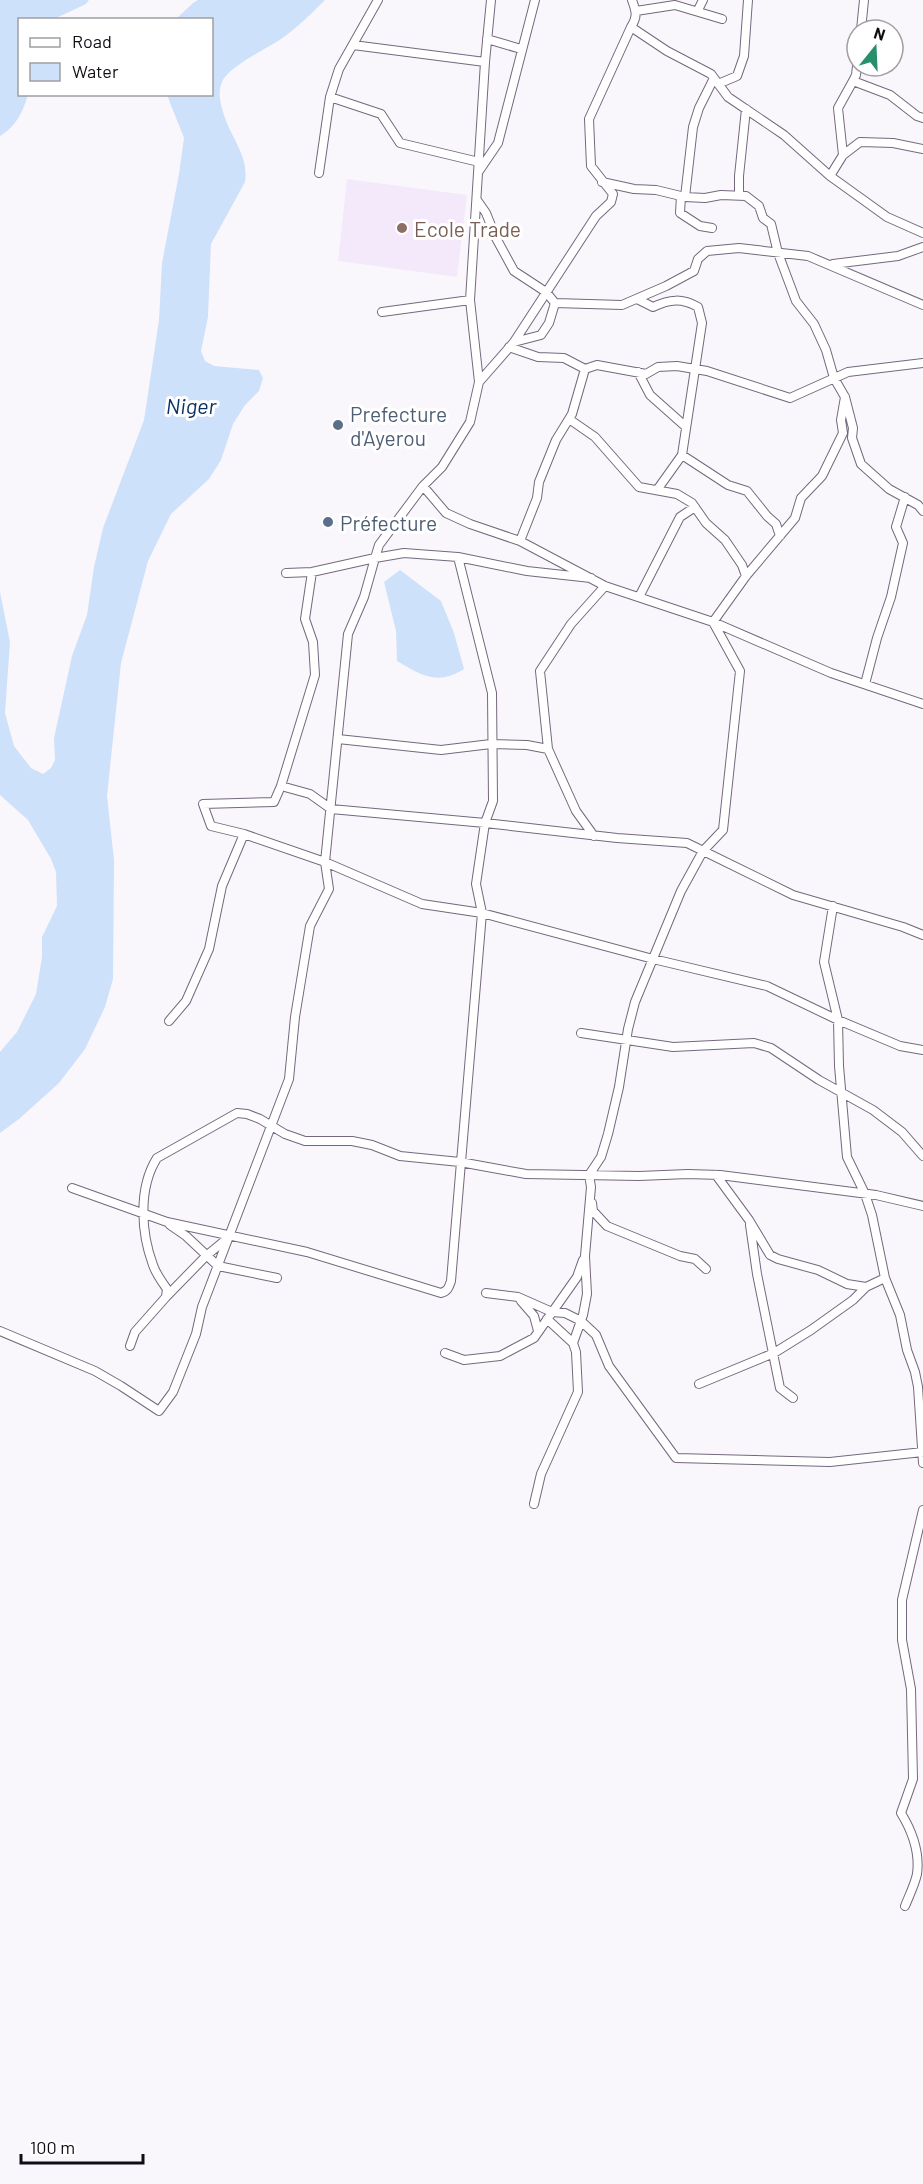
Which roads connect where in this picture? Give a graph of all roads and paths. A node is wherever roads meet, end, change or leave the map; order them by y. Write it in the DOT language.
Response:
graph roads {
  1 [pos="378,0"];
  2 [pos="491,0"];
  3 [pos="535,0"];
  4 [pos="632,0"];
  5 [pos="703,0"];
  6 [pos="748,0"];
  7 [pos="864,0"];
  8 [pos="698,10"];
  9 [pos="636,11"];
  10 [pos="862,18"];
  11 [pos="722,19"];
  12 [pos="631,27"];
  13 [pos="487,39"];
  14 [pos="353,45"];
  15 [pos="521,49"];
  16 [pos="485,62"];
  17 [pos="854,78"];
  18 [pos="716,81"];
  19 [pos="853,81"];
  20 [pos="330,97"];
  21 [pos="746,109"];
  22 [pos="923,118"];
  23 [pos="923,149"];
  24 [pos="843,155"];
  25 [pos="479,166"];
  26 [pos="319,173"];
  27 [pos="830,176"];
  28 [pos="602,182"];
  29 [pos="739,195"];
  30 [pos="683,196"];
  31 [pos="477,200"];
  32 [pos="712,228"];
  33 [pos="923,233"];
  34 [pos="921,250"];
  35 [pos="778,253"];
  36 [pos="831,264"];
  37 [pos="546,292"];
  38 [pos="637,299"];
  39 [pos="470,300"];
  40 [pos="555,303"];
  41 [pos="923,305"];
  42 [pos="382,312"];
  43 [pos="512,345"];
  44 [pos="923,363"];
  45 [pos="585,369"];
  46 [pos="694,369"];
  47 [pos="638,372"];
  48 [pos="834,378"];
  49 [pos="479,382"];
  50 [pos="844,397"];
  51 [pos="569,419"];
  52 [pos="686,427"];
  53 [pos="682,455"];
  54 [pos="423,486"];
  55 [pos="657,490"];
  56 [pos="905,498"];
  57 [pos="694,507"];
  58 [pos="923,511"];
  59 [pos="780,536"];
  60 [pos="520,541"];
  61 [pos="458,557"];
  62 [pos="375,558"];
  63 [pos="312,572"];
  64 [pos="286,573"];
  65 [pos="746,576"];
  66 [pos="591,578"];
  67 [pos="605,586"];
  68 [pos="639,597"];
  69 [pos="713,622"];
  70 [pos="865,684"];
  71 [pos="923,704"];
  72 [pos="338,739"];
  73 [pos="492,744"];
  74 [pos="548,749"];
  75 [pos="281,786"];
  76 [pos="331,810"];
  77 [pos="485,823"];
  78 [pos="244,834"];
  79 [pos="594,836"];
  80 [pos="703,851"];
  81 [pos="325,862"];
  82 [pos="833,906"];
  83 [pos="482,913"];
  84 [pos="923,935"];
  85 [pos="653,959"];
  86 [pos="838,1020"];
  87 [pos="169,1021"];
  88 [pos="581,1033"];
  89 [pos="626,1041"];
  90 [pos="923,1050"];
  91 [pos="841,1092"];
  92 [pos="270,1125"];
  93 [pos="923,1156"];
  94 [pos="460,1162"];
  95 [pos="589,1175"];
  96 [pos="716,1175"];
  97 [pos="591,1187"];
  98 [pos="72,1188"];
  99 [pos="865,1194"];
  100 [pos="923,1206"];
  101 [pos="143,1213"];
  102 [pos="749,1220"];
  103 [pos="167,1222"];
  104 [pos="230,1236"];
  105 [pos="206,1256"];
  106 [pos="585,1256"];
  107 [pos="218,1266"];
  108 [pos="706,1269"];
  109 [pos="276,1278"];
  110 [pos="885,1278"];
  111 [pos="866,1287"];
  112 [pos="486,1293"];
  113 [pos="166,1297"];
  114 [pos="519,1298"];
  115 [pos="552,1312"];
  116 [pos="547,1319"];
  117 [pos="581,1321"];
  118 [pos="0,1331"];
  119 [pos="538,1332"];
  120 [pos="573,1342"];
  121 [pos="130,1346"];
  122 [pos="445,1353"];
  123 [pos="774,1353"];
  124 [pos="699,1384"];
  125 [pos="793,1398"];
  126 [pos="923,1452"];
  127 [pos="923,1463"];
  128 [pos="534,1504"];
  129 [pos="923,1510"];
  130 [pos="905,1906"];
  1 -- 14 [label="street"];
  2 -- 13 [label="street"];
  3 -- 15 [label="street"];
  4 -- 9 [label="street"];
  5 -- 8 [label="street"];
  6 -- 18 [label="street"];
  7 -- 10 [label="street"];
  8 -- 9 [label="street"];
  8 -- 11 [label="street"];
  9 -- 12 [label="street"];
  12 -- 18 [label="street"];
  12 -- 28 [label="street"];
  13 -- 15 [label="street"];
  13 -- 16 [label="street"];
  14 -- 16 [label="street"];
  14 -- 20 [label="street"];
  15 -- 25 [label="street"];
  16 -- 25 [label="street"];
  17 -- 19 [label="street"];
  18 -- 21 [label="street"];
  18 -- 30 [label="street"];
  19 -- 22 [label="street"];
  19 -- 24 [label="street"];
  20 -- 25 [label="street"];
  20 -- 26 [label="street"];
  21 -- 27 [label="street"];
  21 -- 29 [label="street"];
  23 -- 24 [label="street"];
  24 -- 27 [label="street"];
  25 -- 31 [label="street"];
  27 -- 33 [label="street"];
  28 -- 30 [label="street"];
  28 -- 37 [label="street"];
  29 -- 30 [label="street"];
  29 -- 35 [label="street"];
  30 -- 32 [label="street"];
  31 -- 37 [label="street"];
  31 -- 39 [label="street"];
  34 -- 36 [label="street"];
  35 -- 36 [label="street"];
  35 -- 38 [label="street"];
  35 -- 48 [label="street"];
  36 -- 41 [label="street"];
  37 -- 40 [label="street"];
  37 -- 43 [label="street"];
  38 -- 40 [label="street"];
  38 -- 46 [label="street"];
  39 -- 42 [label="street"];
  39 -- 49 [label="street"];
  40 -- 43 [label="street"];
  43 -- 45 [label="street"];
  43 -- 49 [label="street"];
  44 -- 48 [label="street"];
  45 -- 47 [label="street"];
  45 -- 51 [label="street"];
  46 -- 47 [label="street"];
  46 -- 48 [label="street"];
  46 -- 52 [label="street"];
  47 -- 52 [label="street"];
  48 -- 50 [label="street"];
  49 -- 54 [label="street"];
  50 -- 56 [label="street"];
  50 -- 59 [label="street"];
  51 -- 55 [label="street"];
  51 -- 60 [label="street"];
  52 -- 53 [label="street"];
  53 -- 55 [label="street"];
  53 -- 59 [label="street"];
  54 -- 60 [label="street"];
  54 -- 62 [label="street"];
  55 -- 57 [label="street"];
  56 -- 58 [label="street"];
  56 -- 70 [label="street"];
  57 -- 65 [label="street"];
  57 -- 68 [label="street"];
  59 -- 65 [label="street"];
  60 -- 66 [label="street"];
  61 -- 62 [label="street"];
  61 -- 66 [label="street"];
  61 -- 73 [label="street"];
  62 -- 63 [label="street"];
  62 -- 72 [label="street"];
  63 -- 64 [label="street"];
  63 -- 75 [label="street"];
  65 -- 69 [label="street"];
  66 -- 67 [label="street"];
  67 -- 68 [label="street"];
  67 -- 74 [label="street"];
  68 -- 69 [label="street"];
  69 -- 70 [label="street"];
  69 -- 80 [label="street"];
  70 -- 71 [label="street"];
  72 -- 73 [label="street"];
  72 -- 76 [label="street"];
  73 -- 74 [label="street"];
  73 -- 77 [label="street"];
  74 -- 79 [label="street"];
  75 -- 76 [label="street"];
  75 -- 78 [label="street"];
  76 -- 77 [label="street"];
  76 -- 81 [label="street"];
  77 -- 79 [label="street"];
  77 -- 83 [label="street"];
  78 -- 81 [label="street"];
  78 -- 87 [label="street"];
  79 -- 80 [label="street"];
  80 -- 82 [label="street"];
  80 -- 85 [label="street"];
  81 -- 83 [label="street"];
  81 -- 92 [label="street"];
  82 -- 84 [label="street"];
  82 -- 86 [label="street"];
  83 -- 85 [label="street"];
  83 -- 94 [label="street"];
  85 -- 86 [label="street"];
  85 -- 89 [label="street"];
  86 -- 90 [label="street"];
  86 -- 91 [label="street"];
  88 -- 89 [label="street"];
  89 -- 91 [label="street"];
  89 -- 95 [label="street"];
  91 -- 93 [label="street"];
  91 -- 99 [label="street"];
  92 -- 94 [label="street"];
  92 -- 101 [label="street"];
  92 -- 104 [label="street"];
  94 -- 95 [label="street"];
  94 -- 104 [label="street"];
  95 -- 96 [label="street"];
  95 -- 97 [label="street"];
  96 -- 99 [label="street"];
  96 -- 102 [label="street"];
  97 -- 106 [label="street"];
  97 -- 108 [label="street"];
  98 -- 101 [label="street"];
  99 -- 100 [label="street"];
  99 -- 110 [label="street"];
  101 -- 103 [label="street"];
  101 -- 113 [label="street"];
  102 -- 111 [label="street"];
  102 -- 123 [label="street"];
  103 -- 104 [label="street"];
  103 -- 105 [label="street"];
  104 -- 105 [label="street"];
  104 -- 107 [label="street"];
  105 -- 107 [label="street"];
  105 -- 113 [label="street"];
  106 -- 115 [label="street"];
  106 -- 117 [label="street"];
  107 -- 109 [label="street"];
  107 -- 118 [label="street"];
  110 -- 111 [label="street"];
  110 -- 126 [label="street"];
  111 -- 123 [label="street"];
  112 -- 114 [label="street"];
  113 -- 121 [label="street"];
  114 -- 115 [label="street"];
  114 -- 119 [label="street"];
  115 -- 116 [label="street"];
  115 -- 117 [label="street"];
  116 -- 119 [label="street"];
  116 -- 120 [label="street"];
  117 -- 120 [label="street"];
  117 -- 126 [label="street"];
  119 -- 122 [label="street"];
  120 -- 128 [label="street"];
  123 -- 124 [label="street"];
  123 -- 125 [label="street"];
  126 -- 127 [label="street"];
  129 -- 130 [label="street"];
}
